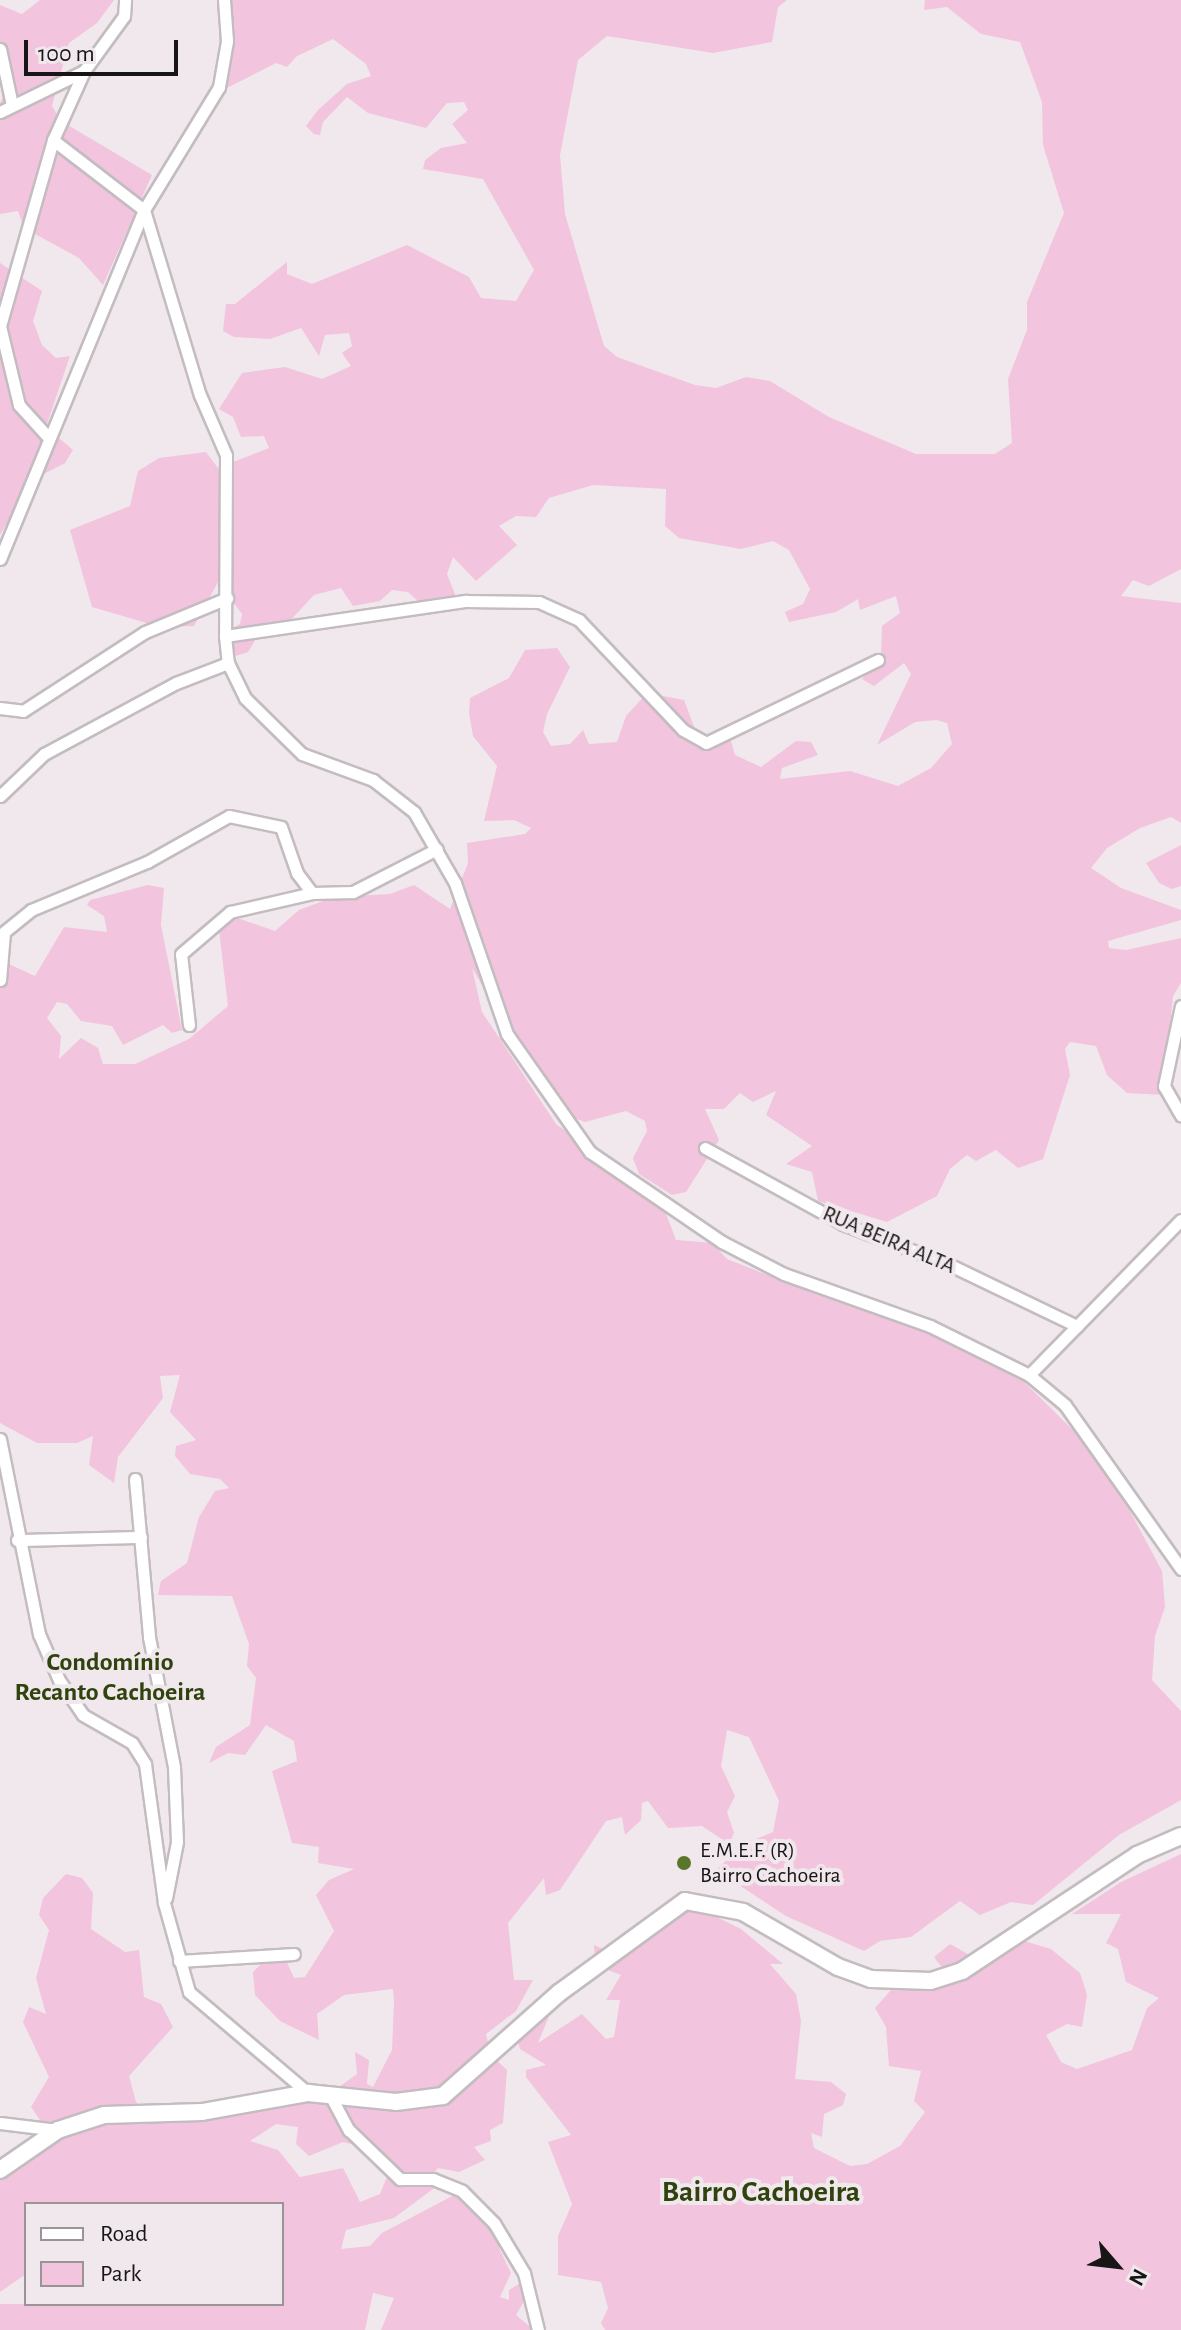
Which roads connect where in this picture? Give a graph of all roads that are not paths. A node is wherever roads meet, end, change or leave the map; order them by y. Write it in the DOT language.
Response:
graph roads {
  1 [pos="125,0"];
  2 [pos="224,0"];
  3 [pos="0,49"];
  4 [pos="84,71"];
  5 [pos="12,105"];
  6 [pos="0,112"];
  7 [pos="53,140"];
  8 [pos="144,210"];
  9 [pos="48,437"];
  10 [pos="0,559"];
  11 [pos="227,598"];
  12 [pos="225,636"];
  13 [pos="878,660"];
  14 [pos="228,663"];
  15 [pos="0,708"];
  16 [pos="0,796"];
  17 [pos="437,849"];
  18 [pos="312,893"];
  19 [pos="2,933"];
  20 [pos="0,980"];
  21 [pos="1181,1006"];
  22 [pos="189,1025"];
  23 [pos="1181,1116"];
  24 [pos="705,1148"];
  25 [pos="1181,1220"];
  26 [pos="1077,1326"];
  27 [pos="1029,1375"];
  28 [pos="0,1439"];
  29 [pos="135,1479"];
  30 [pos="141,1537"];
  31 [pos="17,1540"];
  32 [pos="1181,1569"];
  33 [pos="1181,1836"];
  34 [pos="164,1903"];
  35 [pos="294,1954"];
  36 [pos="179,1961"];
  37 [pos="308,2093"];
  38 [pos="330,2095"];
  39 [pos="0,2123"];
  40 [pos="58,2130"];
  41 [pos="0,2170"];
  42 [pos="538,2330"];
  1 -- 4 [label="street"];
  2 -- 8 [label="street"];
  3 -- 5 [label="street"];
  4 -- 5 [label="street"];
  4 -- 7 [label="street"];
  5 -- 6 [label="street"];
  7 -- 8 [label="street"];
  7 -- 9 [label="street"];
  8 -- 9 [label="street"];
  8 -- 11 [label="street"];
  9 -- 10 [label="street"];
  11 -- 12 [label="street"];
  11 -- 15 [label="street"];
  12 -- 13 [label="street"];
  12 -- 14 [label="street"];
  14 -- 16 [label="street"];
  14 -- 17 [label="street"];
  17 -- 18 [label="street"];
  17 -- 27 [label="street"];
  18 -- 19 [label="street"];
  18 -- 22 [label="street"];
  19 -- 20 [label="street"];
  21 -- 23 [label="street"];
  24 -- 26 [label="street, RUA BEIRA ALTA"];
  25 -- 26 [label="street"];
  26 -- 27 [label="street"];
  27 -- 32 [label="street"];
  28 -- 31 [label="street"];
  29 -- 30 [label="street"];
  30 -- 31 [label="street"];
  30 -- 34 [label="street"];
  31 -- 34 [label="street"];
  33 -- 38 [label="street"];
  34 -- 36 [label="street"];
  35 -- 36 [label="street"];
  36 -- 37 [label="street"];
  37 -- 38 [label="street"];
  37 -- 40 [label="street"];
  38 -- 42 [label="street"];
  39 -- 40 [label="street"];
  40 -- 41 [label="street"];
}
